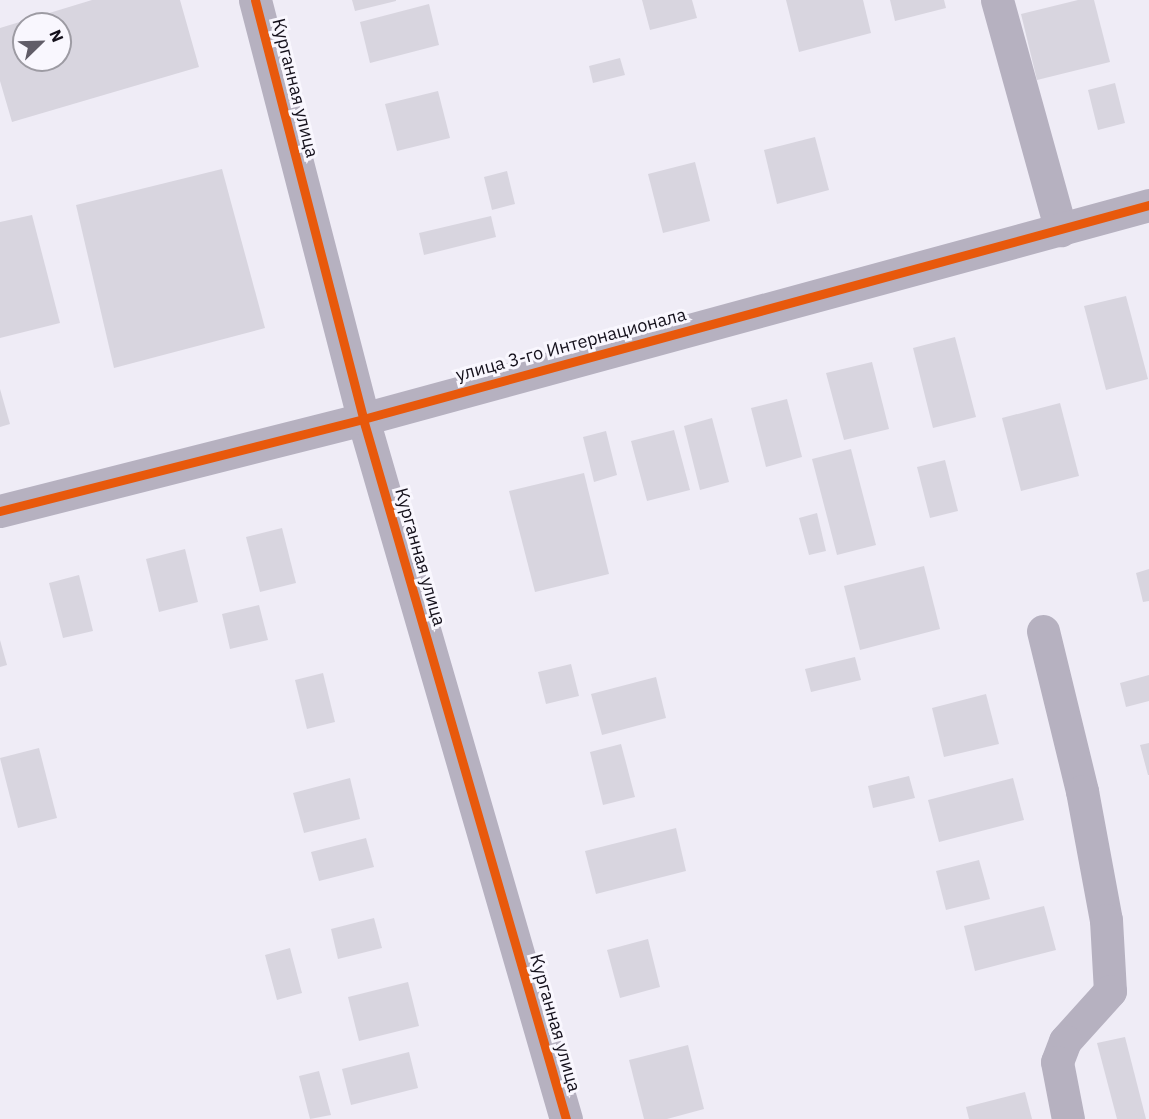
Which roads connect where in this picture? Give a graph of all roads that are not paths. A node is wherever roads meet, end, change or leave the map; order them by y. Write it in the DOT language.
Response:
graph roads {
  1 [pos="255,0"];
  2 [pos="996,0"];
  3 [pos="1149,205"];
  4 [pos="1061,230"];
  5 [pos="363,419"];
  6 [pos="0,511"];
  7 [pos="1043,631"];
  8 [pos="566,1119"];
  9 [pos="1068,1119"];
  1 -- 5 [label="street, Курганная улица"];
  2 -- 4 [label="street"];
  3 -- 4 [label="street, улица 3-го Интернационала"];
  4 -- 5 [label="street, улица 3-го Интернационала"];
  5 -- 6 [label="street, улица 3-го Интернационала"];
  5 -- 8 [label="street, Курганная улица"];
  7 -- 9 [label="street"];
}
